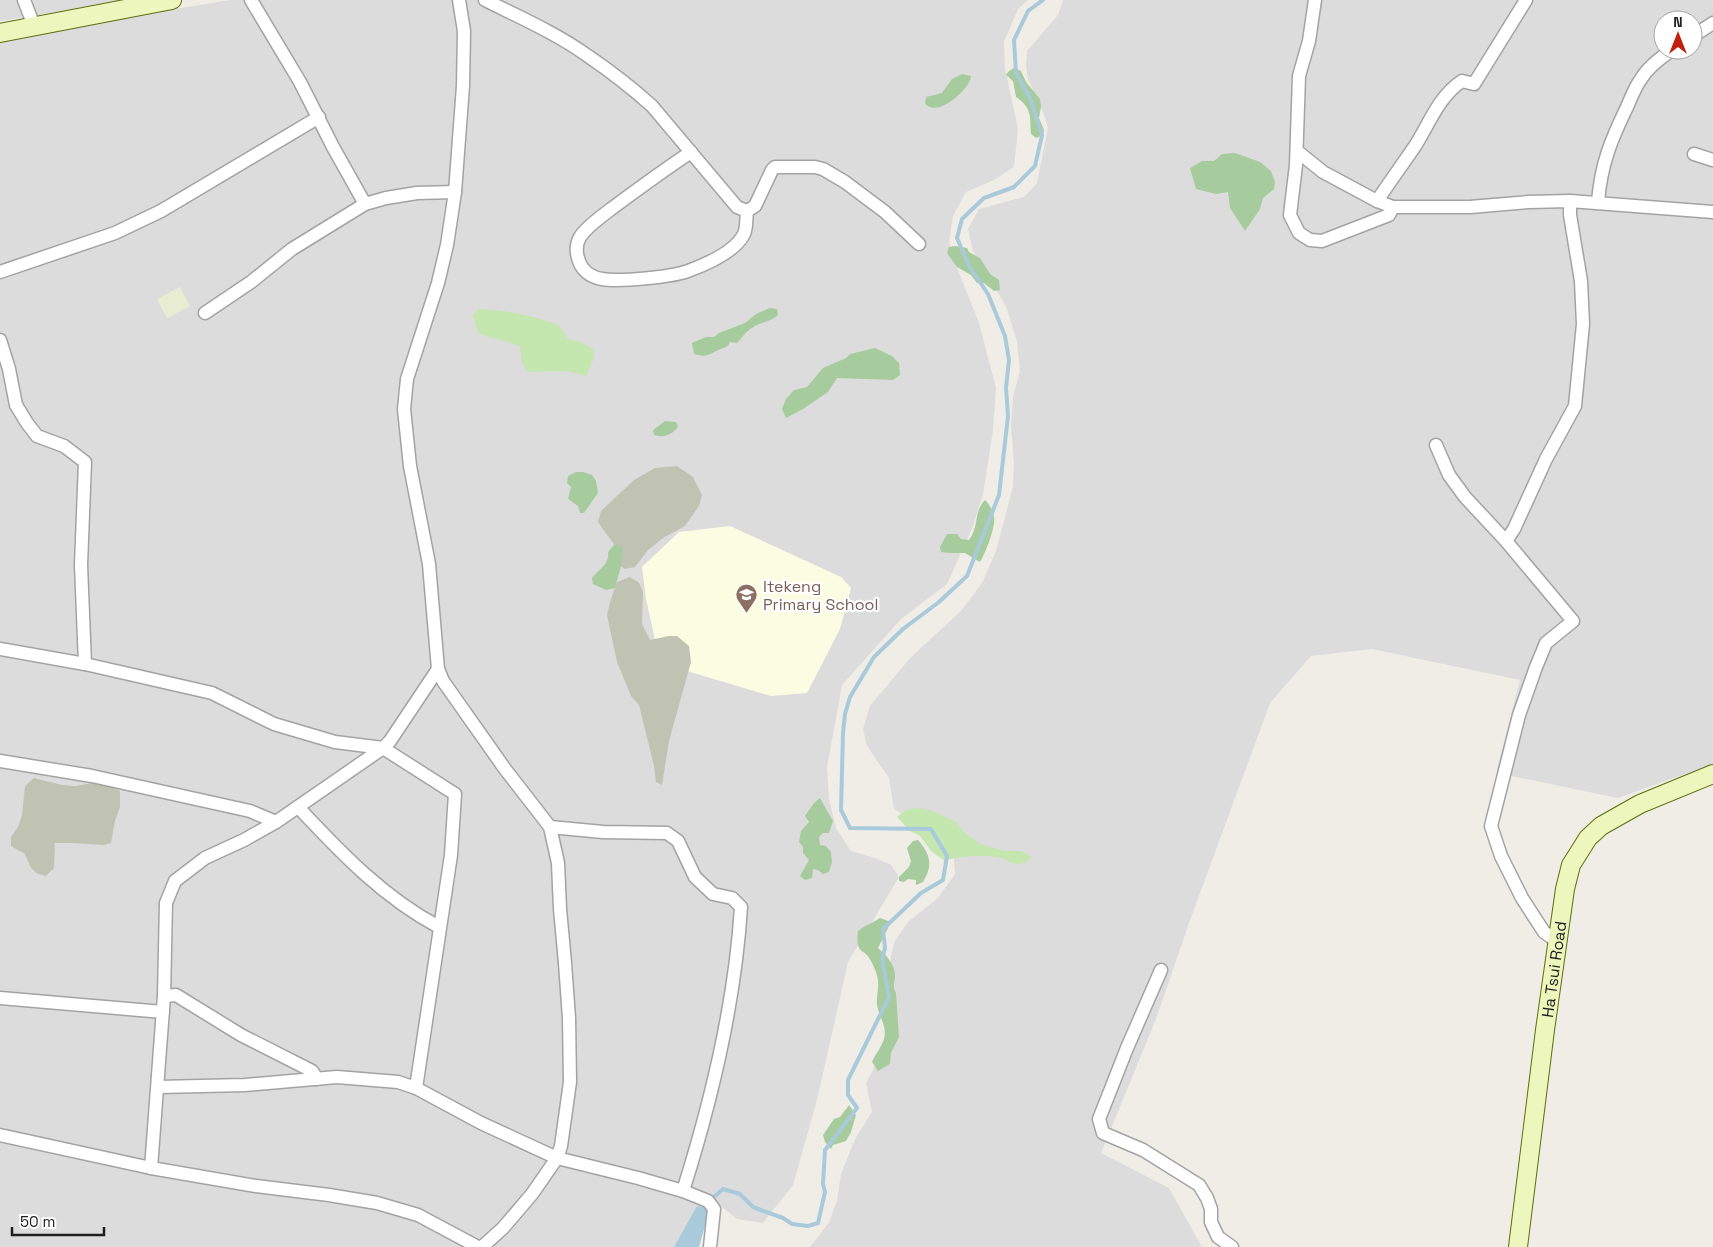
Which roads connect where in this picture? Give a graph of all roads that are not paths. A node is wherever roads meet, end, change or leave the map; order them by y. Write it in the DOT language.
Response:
graph roads {
  1 [pos="24,0"];
  2 [pos="172,0"];
  3 [pos="251,0"];
  4 [pos="459,0"];
  5 [pos="485,0"];
  6 [pos="1315,0"];
  7 [pos="1526,0"];
  8 [pos="34,26"];
  9 [pos="0,33"];
  10 [pos="1657,60"];
  11 [pos="318,116"];
  12 [pos="1297,151"];
  13 [pos="691,152"];
  14 [pos="1694,154"];
  15 [pos="1713,160"];
  16 [pos="455,192"];
  17 [pos="1377,201"];
  18 [pos="1570,201"];
  19 [pos="1598,202"];
  20 [pos="365,204"];
  21 [pos="1393,207"];
  22 [pos="747,212"];
  23 [pos="1713,212"];
  24 [pos="919,244"];
  25 [pos="0,272"];
  26 [pos="205,313"];
  27 [pos="0,344"];
  28 [pos="1436,445"];
  29 [pos="1506,541"];
  30 [pos="0,649"];
  31 [pos="84,664"];
  32 [pos="438,669"];
  33 [pos="383,748"];
  34 [pos="0,761"];
  35 [pos="1713,774"];
  36 [pos="298,808"];
  37 [pos="276,822"];
  38 [pos="550,827"];
  39 [pos="439,927"];
  40 [pos="1558,942"];
  41 [pos="1161,970"];
  42 [pos="164,996"];
  43 [pos="0,998"];
  44 [pos="163,1012"];
  45 [pos="317,1079"];
  46 [pos="158,1087"];
  47 [pos="416,1088"];
  48 [pos="0,1135"];
  49 [pos="557,1158"];
  50 [pos="150,1168"];
  51 [pos="683,1191"];
  52 [pos="478,1247"];
  53 [pos="482,1247"];
  54 [pos="710,1247"];
  55 [pos="1232,1247"];
  56 [pos="1518,1247"];
  1 -- 8 [label="street"];
  2 -- 8 [label="street"];
  3 -- 11 [label="street"];
  4 -- 16 [label="street"];
  5 -- 13 [label="street"];
  6 -- 12 [label="street"];
  7 -- 17 [label="street"];
  8 -- 9 [label="street"];
  10 -- 19 [label="street"];
  11 -- 20 [label="street"];
  11 -- 25 [label="street"];
  12 -- 17 [label="street"];
  12 -- 21 [label="street"];
  13 -- 22 [label="street"];
  13 -- 22 [label="street"];
  14 -- 15 [label="street"];
  16 -- 20 [label="street"];
  16 -- 32 [label="street"];
  17 -- 21 [label="street"];
  18 -- 19 [label="street"];
  18 -- 21 [label="street"];
  18 -- 29 [label="street"];
  19 -- 23 [label="street"];
  20 -- 26 [label="street"];
  22 -- 24 [label="street"];
  27 -- 31 [label="street"];
  28 -- 29 [label="street"];
  29 -- 40 [label="street"];
  30 -- 31 [label="street"];
  31 -- 33 [label="street"];
  32 -- 33 [label="street"];
  32 -- 38 [label="street"];
  33 -- 36 [label="street"];
  33 -- 39 [label="street"];
  34 -- 37 [label="street"];
  35 -- 40 [label="street, Ha Tsui Road"];
  36 -- 37 [label="street"];
  36 -- 39 [label="street"];
  37 -- 42 [label="street"];
  38 -- 49 [label="street"];
  38 -- 51 [label="street"];
  39 -- 47 [label="street"];
  40 -- 56 [label="street, Ha Tsui Road"];
  41 -- 55 [label="street"];
  42 -- 44 [label="street"];
  42 -- 45 [label="street"];
  43 -- 44 [label="street"];
  44 -- 46 [label="street"];
  45 -- 46 [label="street"];
  45 -- 47 [label="street"];
  46 -- 50 [label="street"];
  47 -- 49 [label="street"];
  48 -- 50 [label="street"];
  49 -- 51 [label="street"];
  49 -- 53 [label="street"];
  50 -- 52 [label="street"];
  51 -- 54 [label="street"];
}
